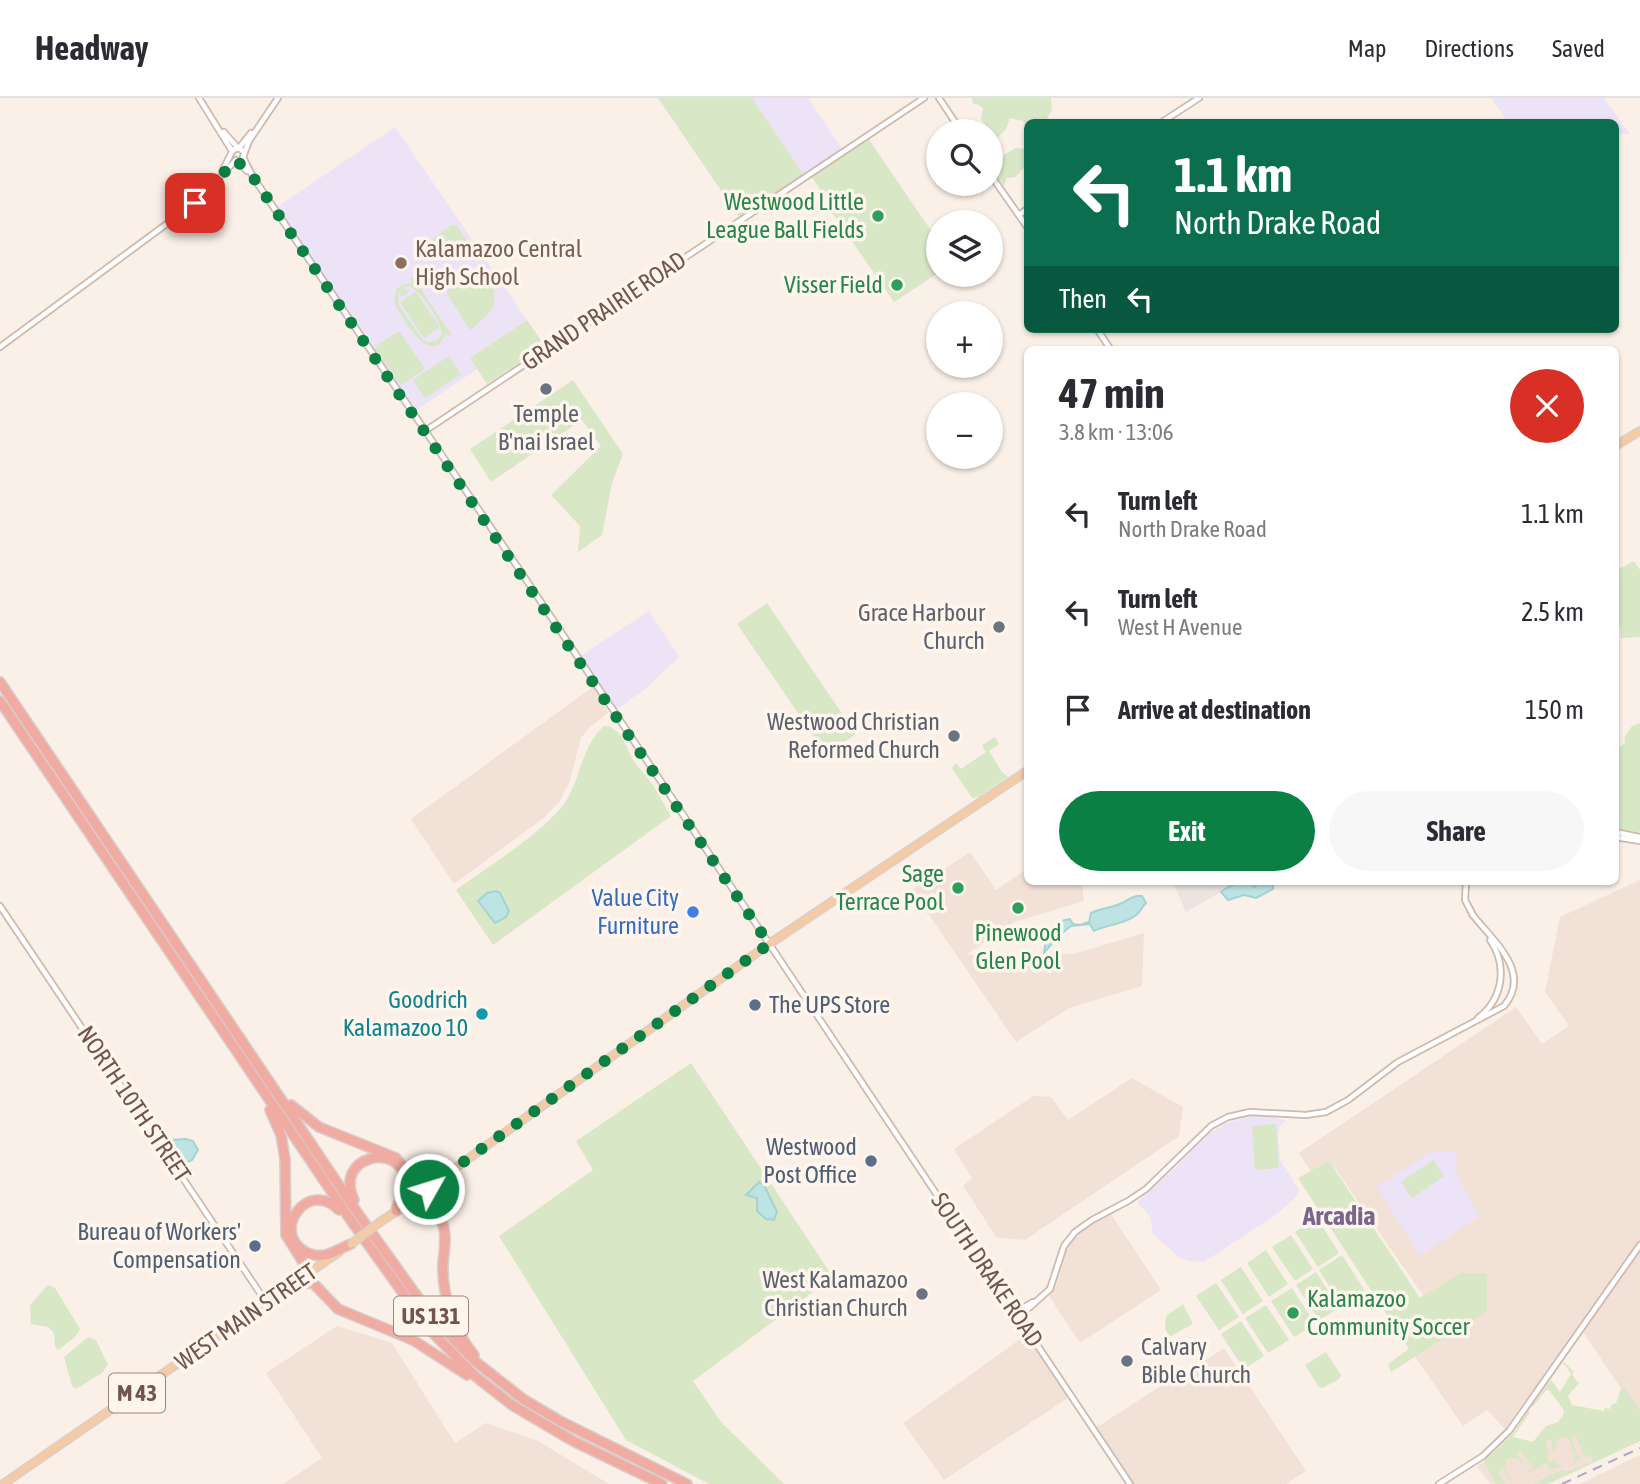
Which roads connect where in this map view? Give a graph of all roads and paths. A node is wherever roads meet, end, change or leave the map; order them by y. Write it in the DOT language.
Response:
graph roads {
  1 [pos="199,98"];
  2 [pos="278,98"];
  3 [pos="924,98"];
  4 [pos="939,98"];
  5 [pos="1199,98"];
  6 [pos="953,119"];
  7 [pos="1167,119"];
  8 [pos="238,152"];
  9 [pos="236,161"];
  10 [pos="253,177"];
  11 [pos="216,181"];
  12 [pos="1003,192"];
  13 [pos="1024,211"];
  14 [pos="1019,215"];
  15 [pos="1024,222"];
  16 [pos="0,347"];
  17 [pos="425,431"];
  18 [pos="1640,431"];
  19 [pos="1619,444"];
  20 [pos="0,682"];
  21 [pos="0,701"];
  22 [pos="1024,773"];
  23 [pos="1619,835"];
  24 [pos="1640,839"];
  25 [pos="1466,885"];
  26 [pos="0,906"];
  27 [pos="1472,914"];
  28 [pos="769,944"];
  29 [pos="1459,1030"];
  30 [pos="256,1060"];
  31 [pos="244,1062"];
  32 [pos="424,1190"];
  33 [pos="396,1211"];
  34 [pos="359,1215"];
  35 [pos="352,1222"];
  36 [pos="351,1244"];
  37 [pos="1640,1245"];
  38 [pos="310,1273"];
  39 [pos="294,1284"];
  40 [pos="267,1303"];
  41 [pos="1018,1314"];
  42 [pos="497,1379"];
  43 [pos="505,1400"];
  44 [pos="3,1484"];
  45 [pos="662,1484"];
  46 [pos="687,1484"];
  47 [pos="1130,1484"];
  48 [pos="1439,1484"];
  1 -- 8 [label="street"];
  2 -- 8 [label="street"];
  3 -- 17 [label="street, GRAND PRAIRIE ROAD"];
  4 -- 6 [label="street"];
  5 -- 7 [label="street"];
  8 -- 9 [label="street"];
  8 -- 9 [label="street"];
  8 -- 10 [label="street"];
  8 -- 11 [label="street"];
  9 -- 10 [label="street"];
  9 -- 11 [label="street"];
  10 -- 17 [label="street, SOUTH DRAKE ROAD"];
  11 -- 16 [label="street"];
  12 -- 14 [label="street"];
  13 -- 14 [label="street"];
  14 -- 15 [label="street"];
  17 -- 28 [label="street, SOUTH DRAKE ROAD"];
  18 -- 19 [label="main road"];
  20 -- 30 [label="highway, US 131"];
  21 -- 31 [label="highway, US 131"];
  22 -- 28 [label="main road, WEST MAIN STREET"];
  23 -- 24 [label="street"];
  25 -- 27 [label="street"];
  26 -- 40 [label="street, NORTH 10TH STREET"];
  27 -- 29 [label="street"];
  27 -- 29 [label="street"];
  28 -- 32 [label="main road, WEST MAIN STREET"];
  28 -- 41 [label="street, SOUTH DRAKE ROAD"];
  29 -- 41 [label="street"];
  30 -- 32 [label="highway"];
  30 -- 34 [label="highway, US 131"];
  31 -- 35 [label="highway, US 131"];
  31 -- 38 [label="highway"];
  32 -- 33 [label="main road, WEST MAIN STREET / M 43"];
  32 -- 42 [label="highway"];
  33 -- 34 [label="highway"];
  33 -- 36 [label="main road, WEST MAIN STREET / M 43, bridge"];
  34 -- 42 [label="highway, US 131"];
  35 -- 36 [label="highway"];
  35 -- 43 [label="highway, US 131"];
  36 -- 38 [label="main road, WEST MAIN STREET / M 43"];
  37 -- 48 [label="street"];
  38 -- 39 [label="main road, WEST MAIN STREET / M 43"];
  39 -- 40 [label="main road, WEST MAIN STREET / M 43"];
  39 -- 43 [label="highway"];
  40 -- 44 [label="main road, WEST MAIN STREET / M 43"];
  41 -- 47 [label="street, SOUTH DRAKE ROAD"];
  42 -- 46 [label="highway, US 131"];
  43 -- 45 [label="highway, US 131"];
}
